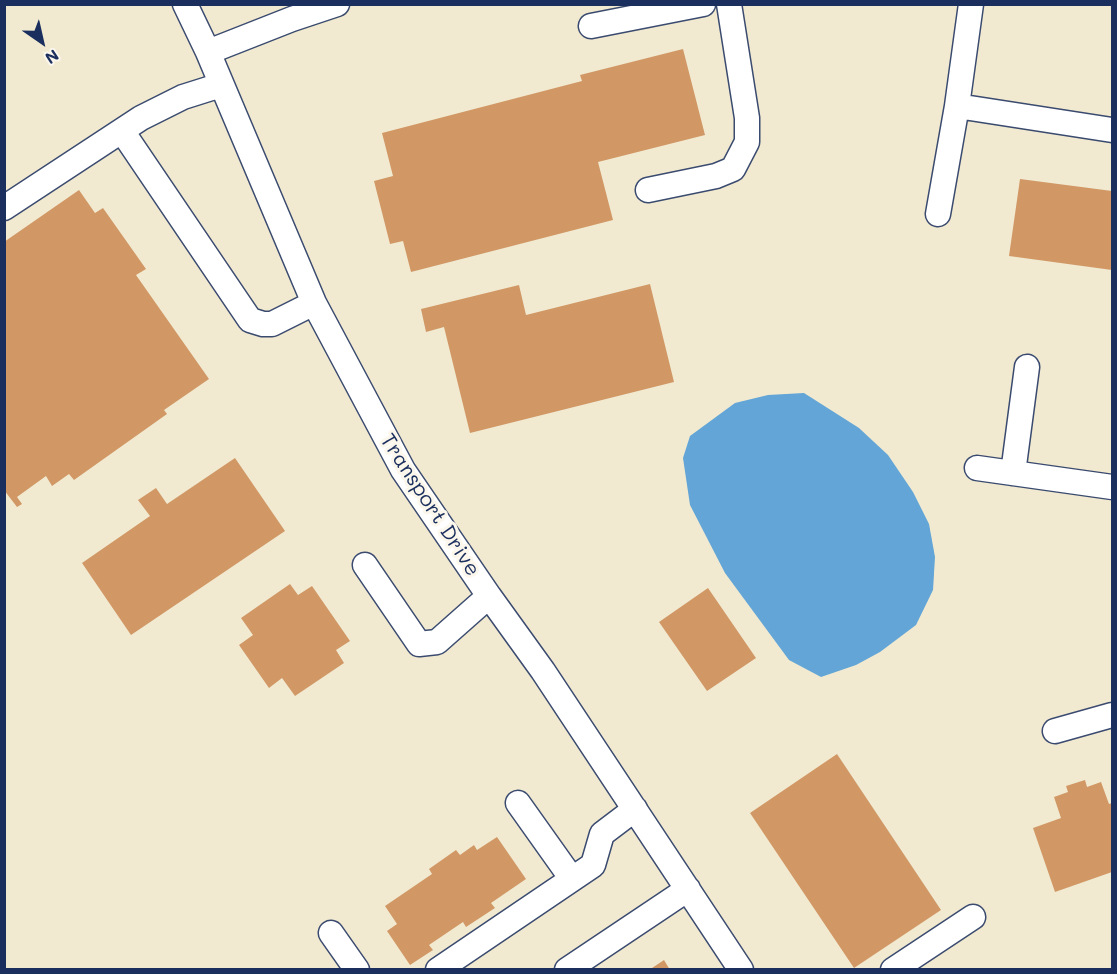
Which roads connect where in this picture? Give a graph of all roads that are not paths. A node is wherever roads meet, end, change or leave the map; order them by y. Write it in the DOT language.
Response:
graph roads {
  1 [pos="185,4"];
  2 [pos="337,4"];
  3 [pos="704,4"];
  4 [pos="729,4"];
  5 [pos="971,4"];
  6 [pos="591,26"];
  7 [pos="208,52"];
  8 [pos="221,85"];
  9 [pos="957,106"];
  10 [pos="1113,130"];
  11 [pos="122,131"];
  12 [pos="648,190"];
  13 [pos="4,208"];
  14 [pos="938,214"];
  15 [pos="314,303"];
  16 [pos="1027,367"];
  17 [pos="977,468"];
  18 [pos="1013,473"];
  19 [pos="1113,488"];
  20 [pos="365,565"];
  21 [pos="489,596"];
  22 [pos="1113,715"];
  23 [pos="1055,731"];
  24 [pos="518,803"];
  25 [pos="634,809"];
  26 [pos="572,879"];
  27 [pos="688,889"];
  28 [pos="973,917"];
  29 [pos="331,933"];
  30 [pos="357,969"];
  31 [pos="438,969"];
  32 [pos="567,969"];
  33 [pos="741,969"];
  34 [pos="893,969"];
  1 -- 7 [label="street, Transport Drive"];
  2 -- 7 [label="street"];
  3 -- 6 [label="street"];
  4 -- 12 [label="street"];
  5 -- 9 [label="street"];
  7 -- 8 [label="street, Transport Drive"];
  8 -- 11 [label="street"];
  8 -- 15 [label="street, Transport Drive"];
  9 -- 10 [label="street"];
  9 -- 14 [label="street"];
  11 -- 13 [label="street"];
  11 -- 15 [label="street"];
  15 -- 21 [label="street, Transport Drive"];
  16 -- 18 [label="street"];
  17 -- 18 [label="street"];
  18 -- 19 [label="street"];
  20 -- 21 [label="street"];
  21 -- 25 [label="street, Transport Drive"];
  22 -- 23 [label="street"];
  24 -- 26 [label="street"];
  25 -- 26 [label="street"];
  25 -- 27 [label="street, Transport Drive"];
  26 -- 31 [label="street"];
  27 -- 32 [label="street"];
  27 -- 33 [label="street, Transport Drive"];
  28 -- 34 [label="street"];
  29 -- 30 [label="street"];
}
